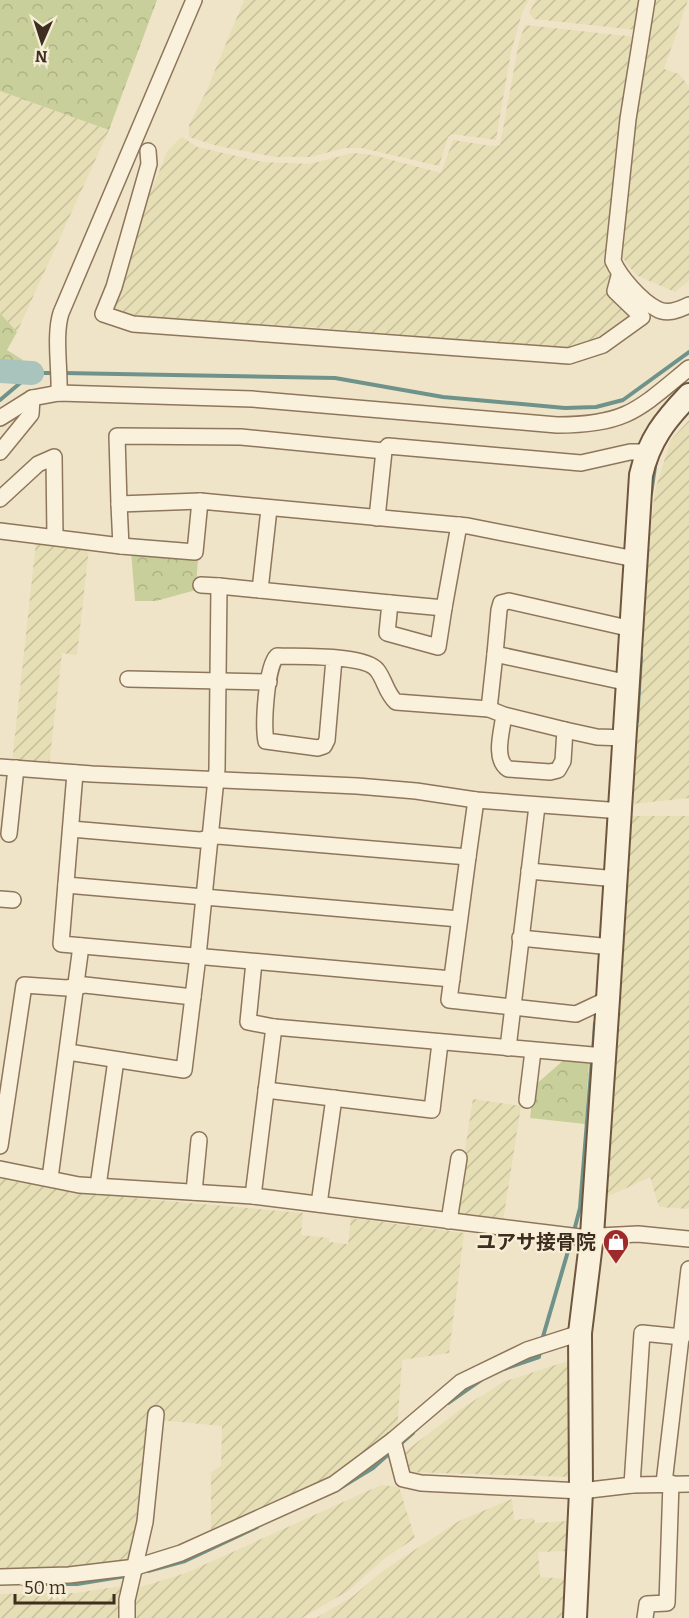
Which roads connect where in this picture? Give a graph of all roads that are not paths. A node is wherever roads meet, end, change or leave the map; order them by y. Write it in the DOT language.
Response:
graph roads {
  1 [pos="194,0"];
  2 [pos="647,0"];
  3 [pos="148,151"];
  4 [pos="619,276"];
  5 [pos="689,305"];
  6 [pos="689,368"];
  7 [pos="59,390"];
  8 [pos="689,395"];
  9 [pos="32,398"];
  10 [pos="0,418"];
  11 [pos="384,451"];
  12 [pos="0,452"];
  13 [pos="646,452"];
  14 [pos="0,499"];
  15 [pos="200,501"];
  16 [pos="119,504"];
  17 [pos="269,509"];
  18 [pos="377,518"];
  19 [pos="459,525"];
  20 [pos="0,531"];
  21 [pos="55,537"];
  22 [pos="121,546"];
  23 [pos="635,559"];
  24 [pos="201,585"];
  25 [pos="219,586"];
  26 [pos="260,590"];
  27 [pos="390,603"];
  28 [pos="444,608"];
  29 [pos="632,629"];
  30 [pos="495,654"];
  31 [pos="334,659"];
  32 [pos="128,679"];
  33 [pos="218,680"];
  34 [pos="269,682"];
  35 [pos="629,683"];
  36 [pos="489,709"];
  37 [pos="504,715"];
  38 [pos="565,730"];
  39 [pos="626,738"];
  40 [pos="0,767"];
  41 [pos="16,768"];
  42 [pos="75,773"];
  43 [pos="214,779"];
  44 [pos="477,800"];
  45 [pos="537,806"];
  46 [pos="622,811"];
  47 [pos="70,830"];
  48 [pos="9,834"];
  49 [pos="209,839"];
  50 [pos="468,857"];
  51 [pos="529,870"];
  52 [pos="617,879"];
  53 [pos="66,885"];
  54 [pos="205,896"];
  55 [pos="459,919"];
  56 [pos="520,938"];
  57 [pos="81,946"];
  58 [pos="612,946"];
  59 [pos="198,956"];
  60 [pos="254,962"];
  61 [pos="452,979"];
  62 [pos="76,987"];
  63 [pos="193,997"];
  64 [pos="608,999"];
  65 [pos="513,1007"];
  66 [pos="274,1027"];
  67 [pos="440,1043"];
  68 [pos="508,1048"];
  69 [pos="533,1051"];
  70 [pos="68,1052"];
  71 [pos="596,1056"];
  72 [pos="116,1060"];
  73 [pos="266,1089"];
  74 [pos="334,1098"];
  75 [pos="527,1100"];
  76 [pos="199,1140"];
  77 [pos="0,1146"];
  78 [pos="459,1158"];
  79 [pos="0,1169"];
  80 [pos="50,1178"];
  81 [pos="98,1186"];
  82 [pos="194,1192"];
  83 [pos="253,1196"];
  84 [pos="319,1204"];
  85 [pos="449,1221"];
  86 [pos="592,1235"];
  87 [pos="689,1239"];
  88 [pos="689,1269"];
  89 [pos="580,1333"];
  90 [pos="682,1337"];
  91 [pos="156,1414"];
  92 [pos="393,1440"];
  93 [pos="668,1483"];
  94 [pos="689,1484"];
  95 [pos="632,1485"];
  96 [pos="581,1491"];
  97 [pos="136,1567"];
  98 [pos="0,1577"];
  99 [pos="127,1618"];
  100 [pos="575,1618"];
  101 [pos="645,1618"];
  1 -- 7 [label="street"];
  2 -- 4 [label="street"];
  3 -- 4 [label="street"];
  4 -- 5 [label="street"];
  6 -- 7 [label="street"];
  7 -- 9 [label="street"];
  8 -- 13 [label="street"];
  9 -- 10 [label="street"];
  9 -- 12 [label="street"];
  11 -- 13 [label="street"];
  11 -- 16 [label="street"];
  11 -- 18 [label="street"];
  13 -- 23 [label="street"];
  14 -- 21 [label="street"];
  15 -- 16 [label="street"];
  15 -- 17 [label="street"];
  15 -- 22 [label="street"];
  16 -- 22 [label="street"];
  17 -- 18 [label="street"];
  17 -- 26 [label="street"];
  18 -- 19 [label="street"];
  19 -- 23 [label="street"];
  19 -- 28 [label="street"];
  20 -- 21 [label="street"];
  21 -- 22 [label="street"];
  23 -- 29 [label="street"];
  24 -- 25 [label="street"];
  25 -- 26 [label="street"];
  25 -- 33 [label="street"];
  26 -- 27 [label="street"];
  27 -- 28 [label="street"];
  27 -- 28 [label="street"];
  29 -- 30 [label="street"];
  29 -- 35 [label="street"];
  30 -- 35 [label="street"];
  30 -- 36 [label="street"];
  31 -- 34 [label="street"];
  31 -- 34 [label="street"];
  31 -- 36 [label="street"];
  32 -- 33 [label="street"];
  33 -- 34 [label="street"];
  33 -- 43 [label="street"];
  35 -- 39 [label="street"];
  36 -- 37 [label="street"];
  37 -- 38 [label="street"];
  37 -- 38 [label="street"];
  38 -- 39 [label="street"];
  39 -- 46 [label="street"];
  40 -- 41 [label="street"];
  41 -- 42 [label="street"];
  41 -- 48 [label="street"];
  42 -- 43 [label="street"];
  42 -- 47 [label="street"];
  43 -- 44 [label="street"];
  43 -- 49 [label="street"];
  44 -- 45 [label="street"];
  44 -- 50 [label="street"];
  45 -- 46 [label="street"];
  45 -- 51 [label="street"];
  46 -- 52 [label="street"];
  47 -- 49 [label="street"];
  47 -- 53 [label="street"];
  49 -- 50 [label="street"];
  49 -- 54 [label="street"];
  50 -- 55 [label="street"];
  51 -- 52 [label="street"];
  51 -- 56 [label="street"];
  52 -- 58 [label="street"];
  53 -- 54 [label="street"];
  53 -- 57 [label="street"];
  54 -- 55 [label="street"];
  54 -- 59 [label="street"];
  55 -- 61 [label="street"];
  56 -- 58 [label="street"];
  56 -- 65 [label="street"];
  57 -- 59 [label="street"];
  57 -- 62 [label="street"];
  58 -- 64 [label="street"];
  59 -- 60 [label="street"];
  59 -- 63 [label="street"];
  60 -- 61 [label="street"];
  60 -- 66 [label="street"];
  61 -- 65 [label="street"];
  62 -- 63 [label="street"];
  62 -- 70 [label="street"];
  62 -- 77 [label="street"];
  63 -- 72 [label="street"];
  64 -- 65 [label="street"];
  64 -- 71 [label="street"];
  65 -- 68 [label="street"];
  66 -- 67 [label="street"];
  66 -- 73 [label="street"];
  67 -- 68 [label="street"];
  67 -- 74 [label="street"];
  68 -- 69 [label="street"];
  69 -- 71 [label="street"];
  69 -- 75 [label="street"];
  70 -- 72 [label="street"];
  70 -- 80 [label="street"];
  71 -- 86 [label="street"];
  72 -- 81 [label="street"];
  73 -- 74 [label="street"];
  73 -- 83 [label="street"];
  74 -- 84 [label="street"];
  76 -- 82 [label="street"];
  78 -- 85 [label="street"];
  79 -- 80 [label="street"];
  80 -- 81 [label="street"];
  81 -- 82 [label="street"];
  82 -- 83 [label="street"];
  83 -- 84 [label="street"];
  84 -- 85 [label="street"];
  85 -- 86 [label="street"];
  86 -- 87 [label="street"];
  86 -- 89 [label="street"];
  88 -- 90 [label="street"];
  89 -- 92 [label="street"];
  89 -- 96 [label="street"];
  90 -- 93 [label="street"];
  90 -- 95 [label="street"];
  91 -- 97 [label="street"];
  92 -- 96 [label="street"];
  92 -- 97 [label="street"];
  93 -- 94 [label="street"];
  93 -- 95 [label="street"];
  93 -- 101 [label="street"];
  95 -- 96 [label="street"];
  96 -- 100 [label="street"];
  97 -- 98 [label="street"];
  97 -- 99 [label="street"];
}
